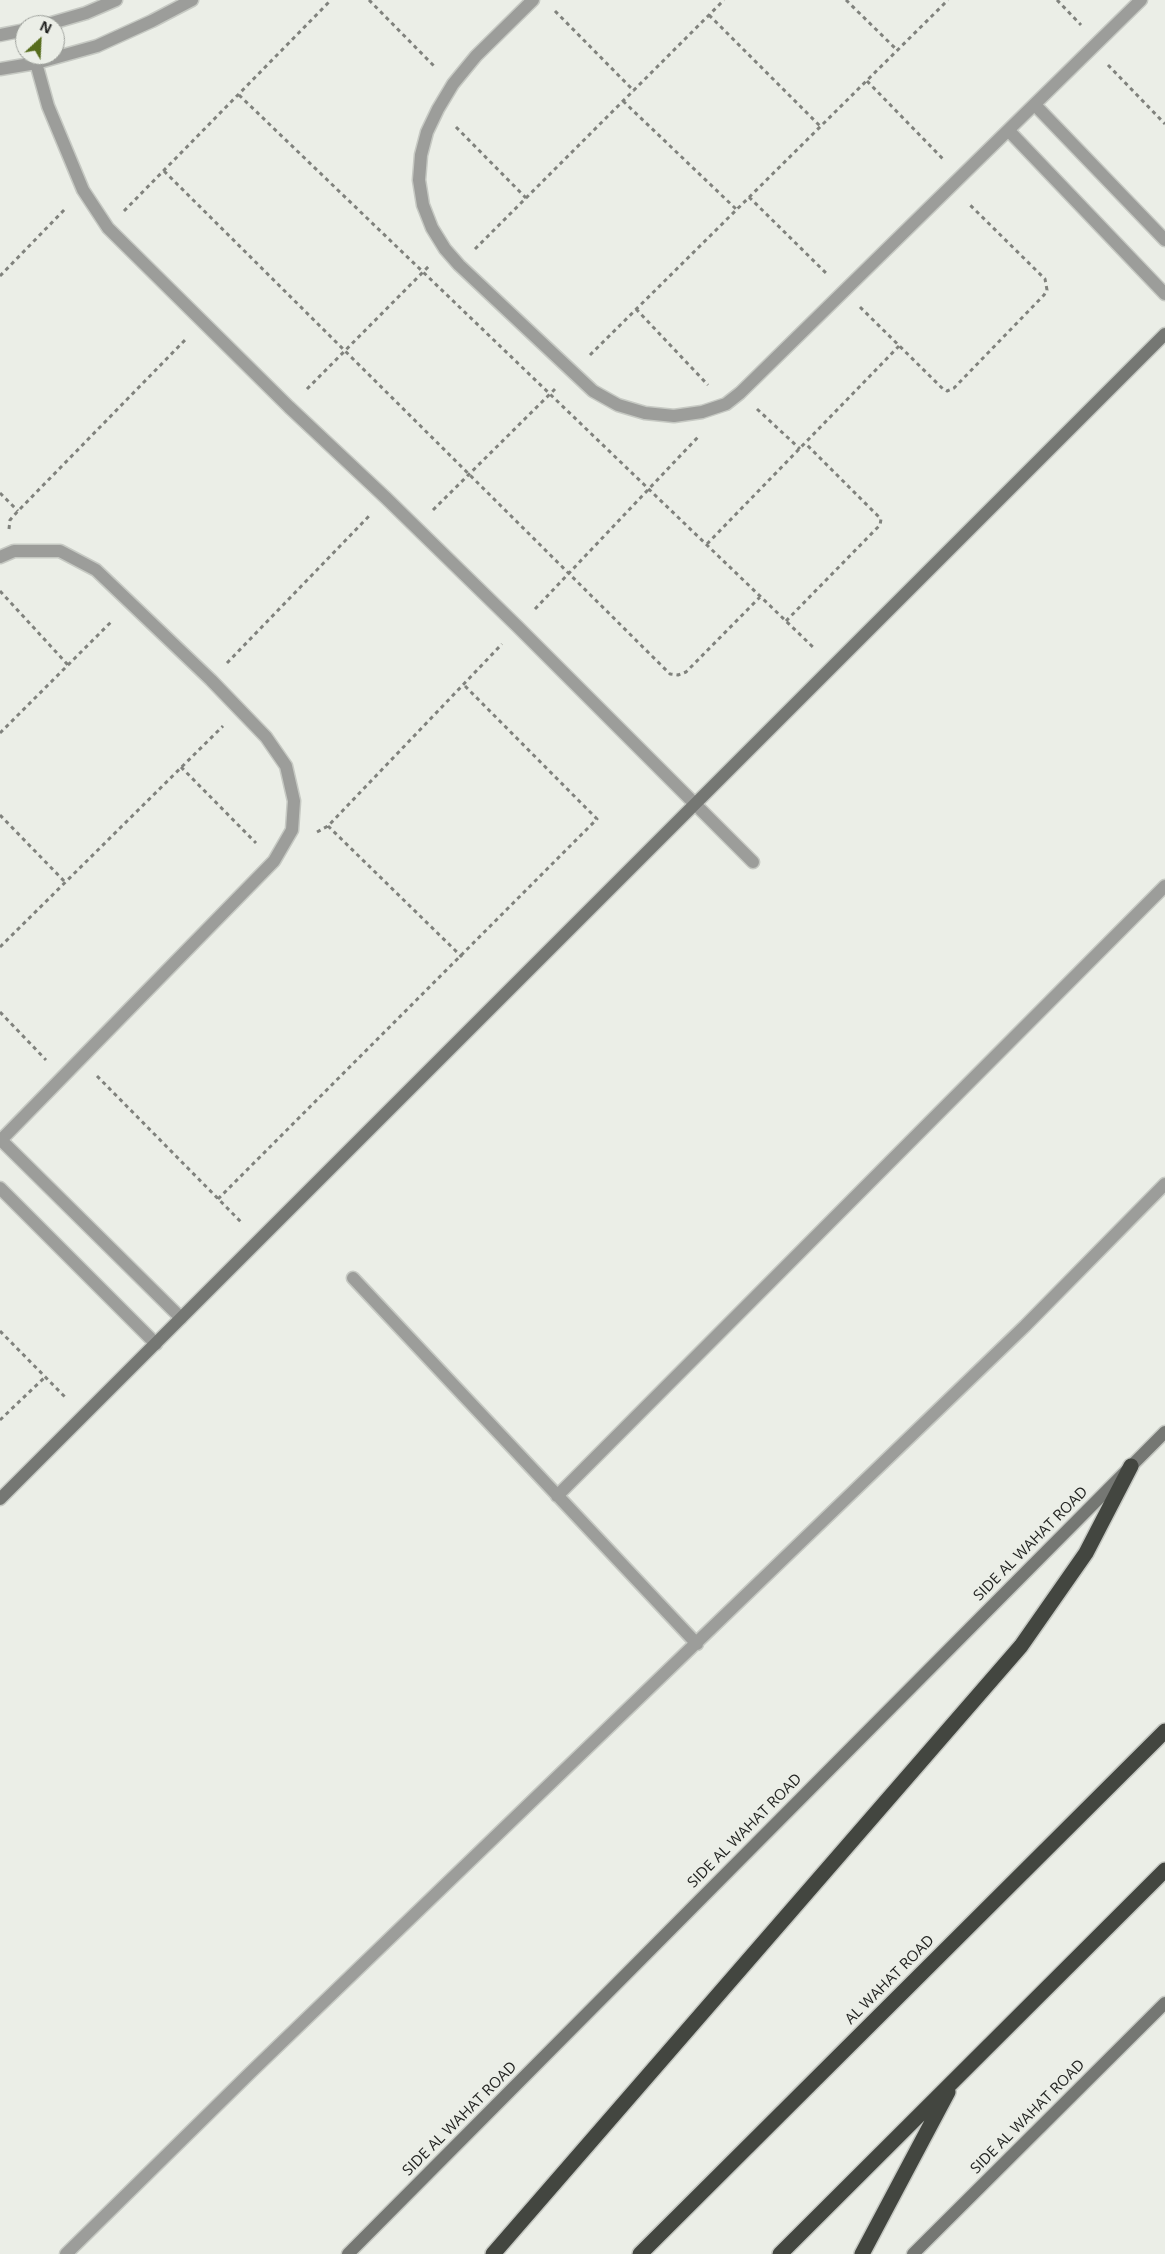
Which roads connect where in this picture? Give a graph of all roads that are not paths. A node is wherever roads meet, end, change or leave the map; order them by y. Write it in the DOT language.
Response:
graph roads {
  1 [pos="116,0"];
  2 [pos="192,0"];
  3 [pos="533,0"];
  4 [pos="1141,0"];
  5 [pos="65,19"];
  6 [pos="15,32"];
  7 [pos="0,35"];
  8 [pos="65,54"];
  9 [pos="21,65"];
  10 [pos="37,65"];
  11 [pos="0,69"];
  12 [pos="1035,105"];
  13 [pos="1009,131"];
  14 [pos="1165,240"];
  15 [pos="1165,294"];
  16 [pos="1165,334"];
  17 [pos="0,557"];
  18 [pos="696,804"];
  19 [pos="753,862"];
  20 [pos="1165,886"];
  21 [pos="0,1141"];
  22 [pos="1165,1184"];
  23 [pos="0,1188"];
  24 [pos="353,1278"];
  25 [pos="181,1318"];
  26 [pos="156,1344"];
  27 [pos="1165,1432"];
  28 [pos="1131,1466"];
  29 [pos="557,1496"];
  30 [pos="0,1499"];
  31 [pos="697,1644"];
  32 [pos="1165,1731"];
  33 [pos="1165,1870"];
  34 [pos="1165,2003"];
  35 [pos="956,2078"];
  36 [pos="66,2254"];
  37 [pos="348,2254"];
  38 [pos="493,2254"];
  39 [pos="640,2254"];
  40 [pos="780,2254"];
  41 [pos="862,2254"];
  42 [pos="913,2254"];
  1 -- 5 [label="street"];
  2 -- 8 [label="street"];
  3 -- 13 [label="street"];
  4 -- 12 [label="street"];
  6 -- 7 [label="street"];
  9 -- 11 [label="street"];
  10 -- 18 [label="street"];
  12 -- 13 [label="street"];
  12 -- 14 [label="street"];
  13 -- 15 [label="street"];
  16 -- 18 [label="street"];
  17 -- 21 [label="street"];
  18 -- 19 [label="street"];
  18 -- 25 [label="street"];
  20 -- 29 [label="street"];
  21 -- 25 [label="street"];
  22 -- 31 [label="street"];
  23 -- 26 [label="street"];
  24 -- 29 [label="street"];
  25 -- 26 [label="street"];
  26 -- 30 [label="street"];
  27 -- 28 [label="street, SIDE AL WAHAT ROAD"];
  28 -- 37 [label="street, SIDE AL WAHAT ROAD"];
  28 -- 38 [label="highway"];
  29 -- 31 [label="street"];
  31 -- 36 [label="street"];
  32 -- 39 [label="highway, AL WAHAT ROAD"];
  33 -- 35 [label="highway"];
  34 -- 42 [label="street, SIDE AL WAHAT ROAD"];
  35 -- 40 [label="highway"];
  35 -- 41 [label="highway"];
}
